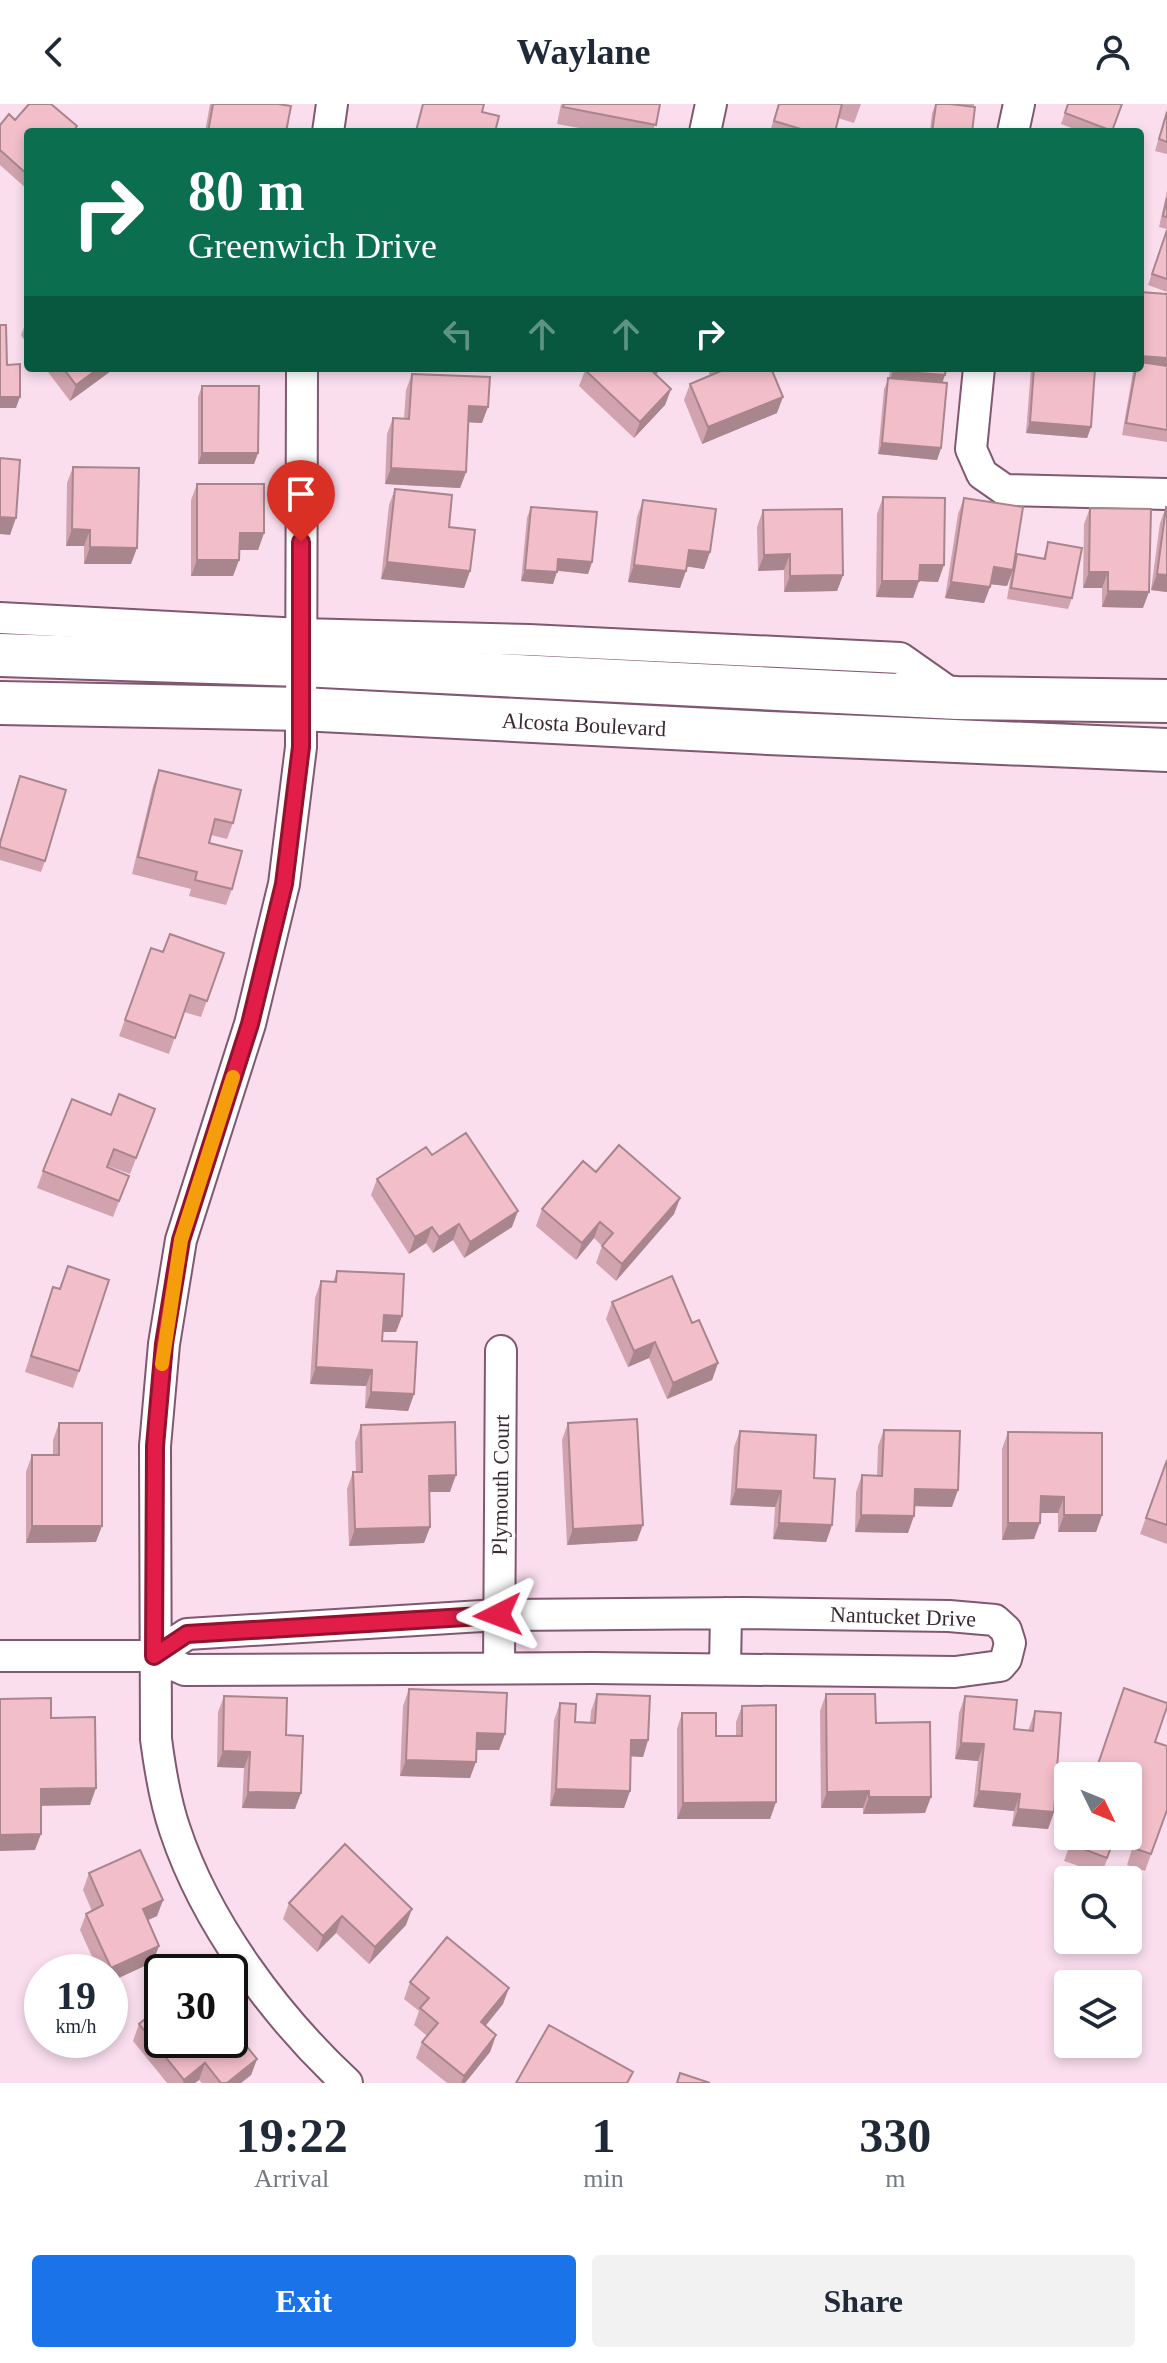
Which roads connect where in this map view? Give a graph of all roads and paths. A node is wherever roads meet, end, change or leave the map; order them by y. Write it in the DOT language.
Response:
graph roads {
  1 [pos="332,104"];
  2 [pos="711,104"];
  3 [pos="1019,104"];
  4 [pos="329,128"];
  5 [pos="706,128"];
  6 [pos="1014,128"];
  7 [pos="302,372"];
  8 [pos="979,372"];
  9 [pos="1167,494"];
  10 [pos="0,618"];
  11 [pos="301,650"];
  12 [pos="0,655"];
  13 [pos="1167,701"];
  14 [pos="0,703"];
  15 [pos="301,709"];
  16 [pos="1167,750"];
  17 [pos="501,1351"];
  18 [pos="726,1613"];
  19 [pos="498,1615"];
  20 [pos="0,1656"];
  21 [pos="154,1656"];
  22 [pos="499,1668"];
  23 [pos="725,1669"];
  24 [pos="347,2083"];
  1 -- 4 [label="street"];
  2 -- 5 [label="street"];
  3 -- 6 [label="street"];
  7 -- 11 [label="street"];
  8 -- 9 [label="street"];
  10 -- 11 [label="street, Alcosta Boulevard"];
  11 -- 12 [label="main road, Alcosta Boulevard"];
  11 -- 13 [label="main road, Alcosta Boulevard"];
  11 -- 15 [label="street"];
  14 -- 15 [label="main road, Alcosta Boulevard"];
  15 -- 16 [label="main road, Alcosta Boulevard"];
  15 -- 21 [label="street"];
  17 -- 19 [label="street, Plymouth Court"];
  18 -- 19 [label="street, Nantucket Drive"];
  18 -- 23 [label="street"];
  18 -- 23 [label="street, Nantucket Drive"];
  19 -- 21 [label="street, Nantucket Drive"];
  19 -- 22 [label="street, Plymouth Court"];
  20 -- 21 [label="street, Nantucket Drive"];
  21 -- 22 [label="street, Nantucket Drive"];
  21 -- 24 [label="street"];
  22 -- 23 [label="street, Nantucket Drive"];
}
